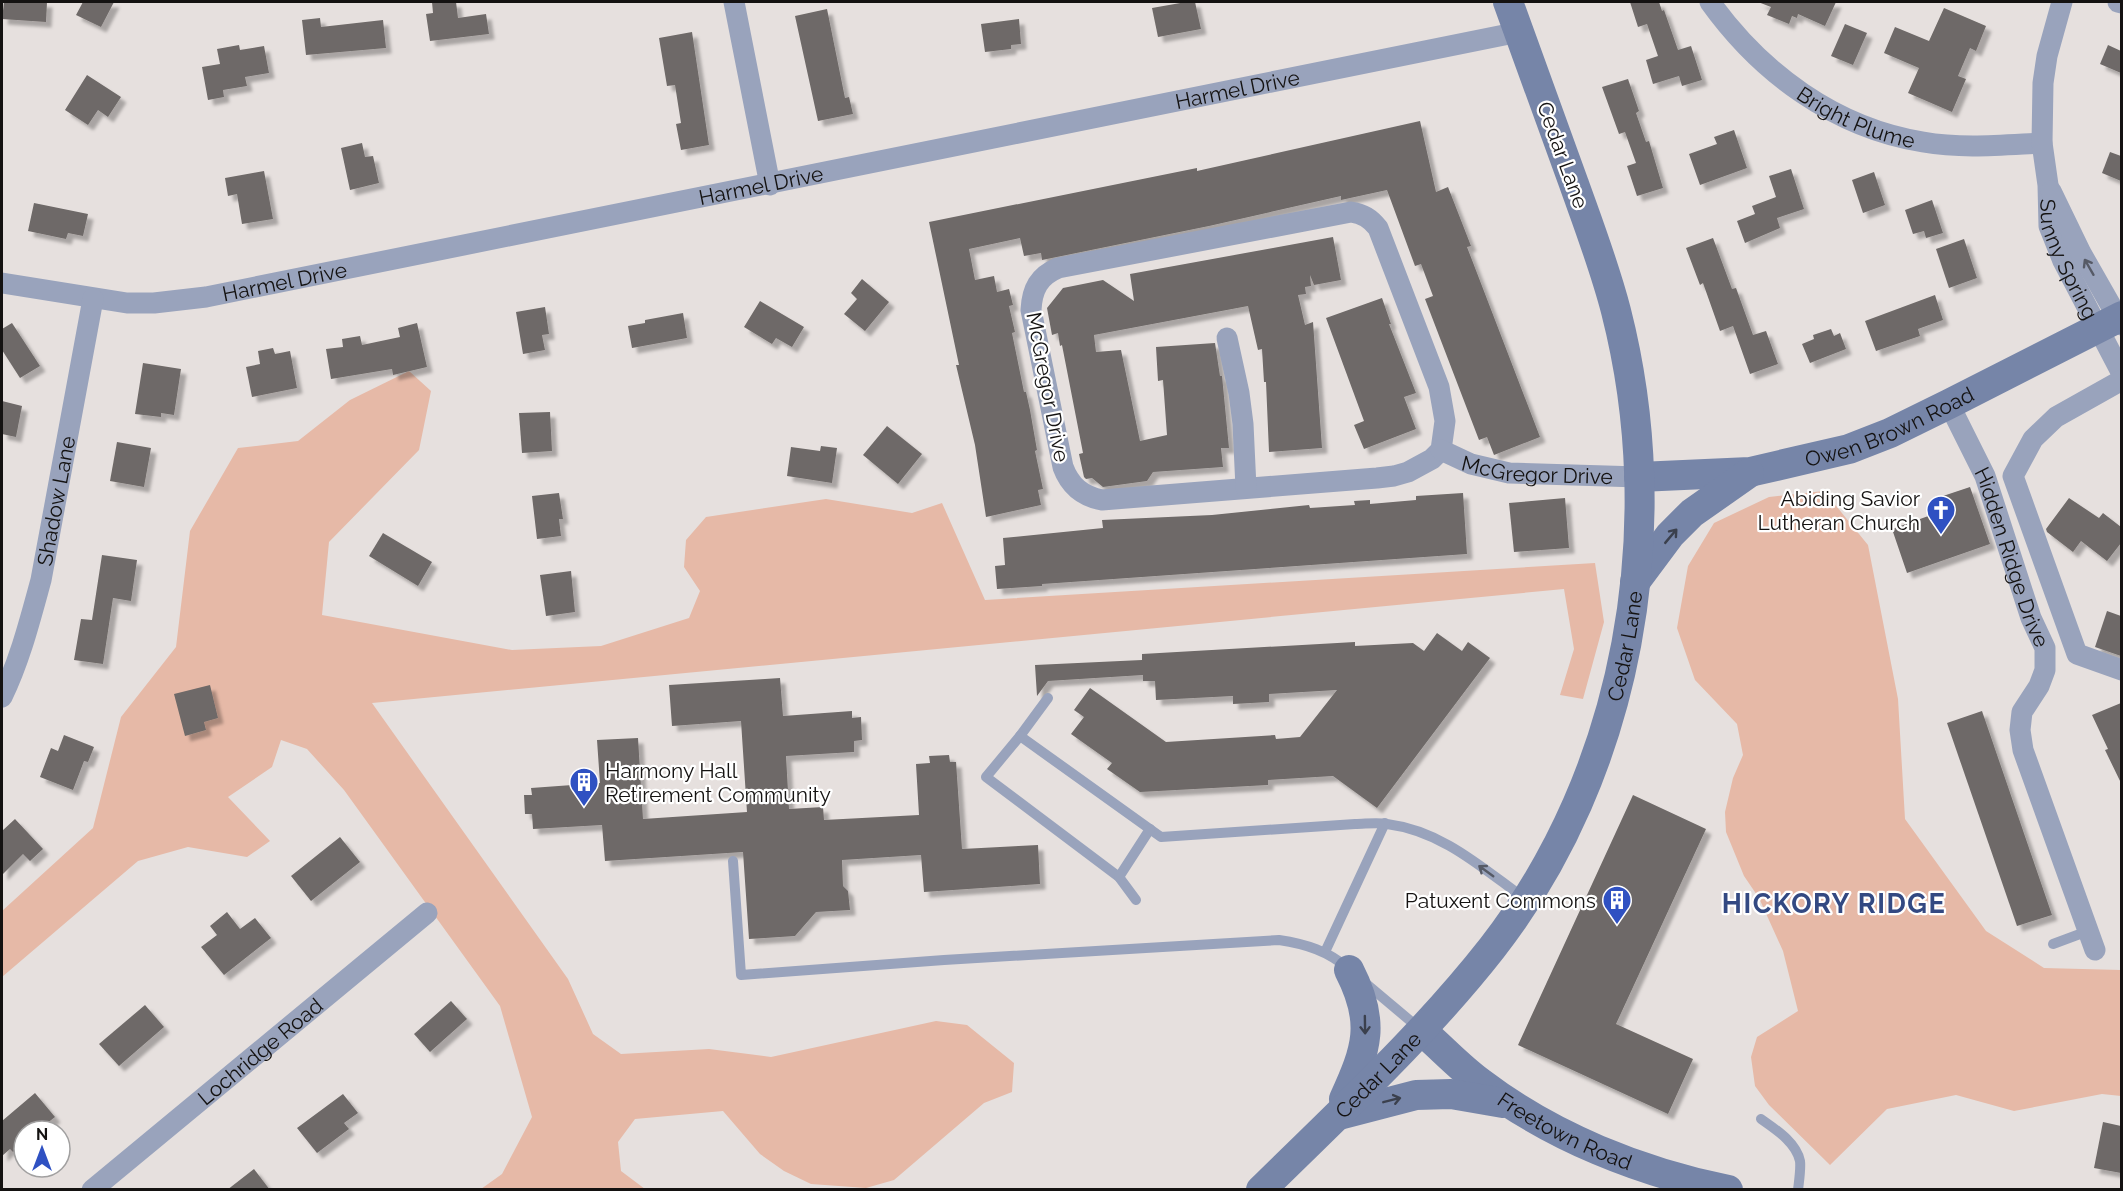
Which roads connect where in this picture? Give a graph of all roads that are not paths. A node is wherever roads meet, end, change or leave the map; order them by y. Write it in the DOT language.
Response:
graph roads {
  1 [pos="734,2"];
  2 [pos="1508,2"];
  3 [pos="1710,2"];
  4 [pos="2062,2"];
  5 [pos="1519,32"];
  6 [pos="2042,143"];
  7 [pos="770,185"];
  8 [pos="2,283"];
  9 [pos="93,299"];
  10 [pos="2115,322"];
  11 [pos="1227,338"];
  12 [pos="2121,374"];
  13 [pos="2121,380"];
  14 [pos="1949,404"];
  15 [pos="1441,450"];
  16 [pos="1750,472"];
  17 [pos="1639,477"];
  18 [pos="1246,489"];
  19 [pos="1635,582"];
  20 [pos="2121,670"];
  21 [pos="2,697"];
  22 [pos="1047,698"];
  23 [pos="1020,736"];
  24 [pos="1385,824"];
  25 [pos="1150,829"];
  26 [pos="733,861"];
  27 [pos="1119,877"];
  28 [pos="1526,899"];
  29 [pos="1136,900"];
  30 [pos="427,913"];
  31 [pos="2091,940"];
  32 [pos="2053,945"];
  33 [pos="1325,952"];
  34 [pos="1349,970"];
  35 [pos="1422,1031"];
  36 [pos="1513,1105"];
  37 [pos="1336,1116"];
  38 [pos="1761,1119"];
  39 [pos="92,1190"];
  40 [pos="1261,1190"];
  41 [pos="1728,1190"];
  42 [pos="1798,1190"];
  1 -- 7 [label="street"];
  2 -- 5 [label="main road, Cedar Lane"];
  3 -- 6 [label="street, Bright Plume"];
  4 -- 6 [label="street, Sunny Spring"];
  5 -- 7 [label="street, Harmel Drive"];
  5 -- 17 [label="main road, Cedar Lane"];
  6 -- 10 [label="street, Sunny Spring"];
  7 -- 9 [label="street, Harmel Drive"];
  8 -- 9 [label="street, Harmel Drive"];
  9 -- 21 [label="street, Shadow Lane"];
  10 -- 12 [label="street, Sunny Spring"];
  10 -- 14 [label="main road, Owen Brown Road"];
  11 -- 18 [label="street"];
  13 -- 20 [label="street"];
  14 -- 16 [label="main road, Owen Brown Road"];
  14 -- 31 [label="street, Hidden Ridge Drive"];
  15 -- 17 [label="street, McGregor Drive"];
  15 -- 18 [label="street, McGregor Drive"];
  15 -- 18 [label="street, McGregor Drive"];
  16 -- 17 [label="main road, Owen Brown Road"];
  19 -- 16 [label="main road, one-way"];
  17 -- 19 [label="main road, Cedar Lane"];
  19 -- 28 [label="main road, Cedar Lane"];
  22 -- 23 [label="lane"];
  23 -- 25 [label="lane"];
  23 -- 27 [label="lane"];
  24 -- 25 [label="lane"];
  28 -- 24 [label="lane, one-way"];
  24 -- 33 [label="lane"];
  25 -- 27 [label="lane"];
  26 -- 33 [label="lane"];
  27 -- 29 [label="lane"];
  28 -- 35 [label="main road, Cedar Lane"];
  30 -- 39 [label="street, Lochridge Road"];
  31 -- 32 [label="lane"];
  33 -- 34 [label="lane"];
  34 -- 35 [label="lane"];
  34 -- 37 [label="main road, one-way"];
  35 -- 36 [label="main road, Freetown Road"];
  35 -- 37 [label="main road, Cedar Lane"];
  37 -- 36 [label="main road, one-way"];
  36 -- 41 [label="main road, Freetown Road"];
  37 -- 40 [label="main road, Cedar Lane"];
  38 -- 42 [label="lane"];
}
